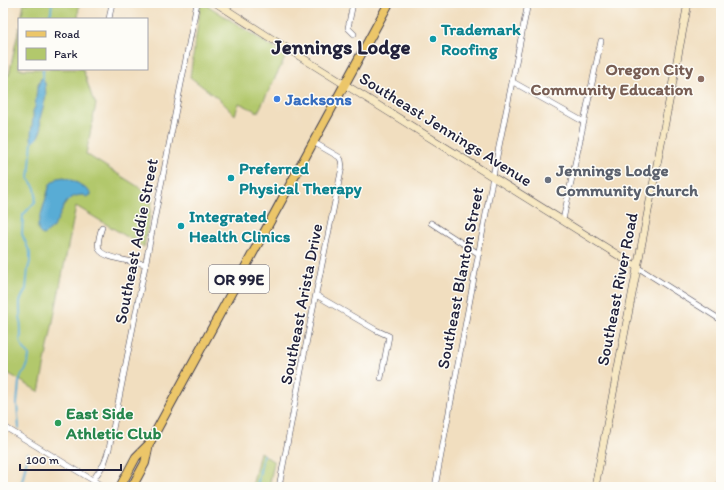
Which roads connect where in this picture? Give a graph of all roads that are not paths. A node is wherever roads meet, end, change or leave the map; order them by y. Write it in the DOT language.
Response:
graph roads {
  1 [pos="112,3"];
  2 [pos="196,3"];
  3 [pos="216,3"];
  4 [pos="353,3"];
  5 [pos="389,3"];
  6 [pos="528,3"];
  7 [pos="688,3"];
  8 [pos="109,18"];
  9 [pos="354,34"];
  10 [pos="601,41"];
  11 [pos="513,82"];
  12 [pos="345,84"];
  13 [pos="584,122"];
  14 [pos="313,142"];
  15 [pos="493,176"];
  16 [pos="563,220"];
  17 [pos="431,223"];
  18 [pos="102,227"];
  19 [pos="479,254"];
  20 [pos="146,264"];
  21 [pos="637,267"];
  22 [pos="316,295"];
  23 [pos="721,320"];
  24 [pos="381,378"];
  25 [pos="3,426"];
  26 [pos="149,444"];
  27 [pos="721,476"];
  28 [pos="93,480"];
  29 [pos="104,487"];
  30 [pos="120,487"];
  31 [pos="132,487"];
  32 [pos="279,487"];
  33 [pos="435,487"];
  34 [pos="595,487"];
  35 [pos="719,487"];
  1 -- 8 [label="street"];
  2 -- 20 [label="street, Southeast Addie Street"];
  3 -- 12 [label="street, Southeast Jennings Avenue"];
  4 -- 9 [label="street"];
  5 -- 12 [label="main road, OR 99E"];
  6 -- 11 [label="street, Southeast Blanton Street"];
  7 -- 21 [label="street, Southeast River Road"];
  10 -- 13 [label="street"];
  11 -- 13 [label="street"];
  11 -- 15 [label="street, Southeast Blanton Street"];
  12 -- 14 [label="main road, OR 99E"];
  12 -- 15 [label="street, Southeast Jennings Avenue"];
  13 -- 16 [label="street"];
  14 -- 22 [label="street, Southeast Arista Drive"];
  14 -- 26 [label="main road, OR 99E"];
  15 -- 16 [label="street, Southeast Jennings Avenue"];
  15 -- 19 [label="street, Southeast Blanton Street"];
  16 -- 21 [label="street, Southeast Jennings Avenue"];
  17 -- 19 [label="street"];
  18 -- 20 [label="street"];
  19 -- 33 [label="street, Southeast Blanton Street"];
  20 -- 28 [label="street, Southeast Addie Street"];
  21 -- 23 [label="street, Southeast Jennings Avenue"];
  21 -- 34 [label="street, Southeast River Road"];
  22 -- 24 [label="street"];
  22 -- 32 [label="street, Southeast Arista Drive"];
  25 -- 28 [label="street"];
  26 -- 30 [label="main road, OR 99E"];
  26 -- 31 [label="main road, OR 99E"];
  27 -- 35 [label="street"];
  28 -- 29 [label="street"];
}
